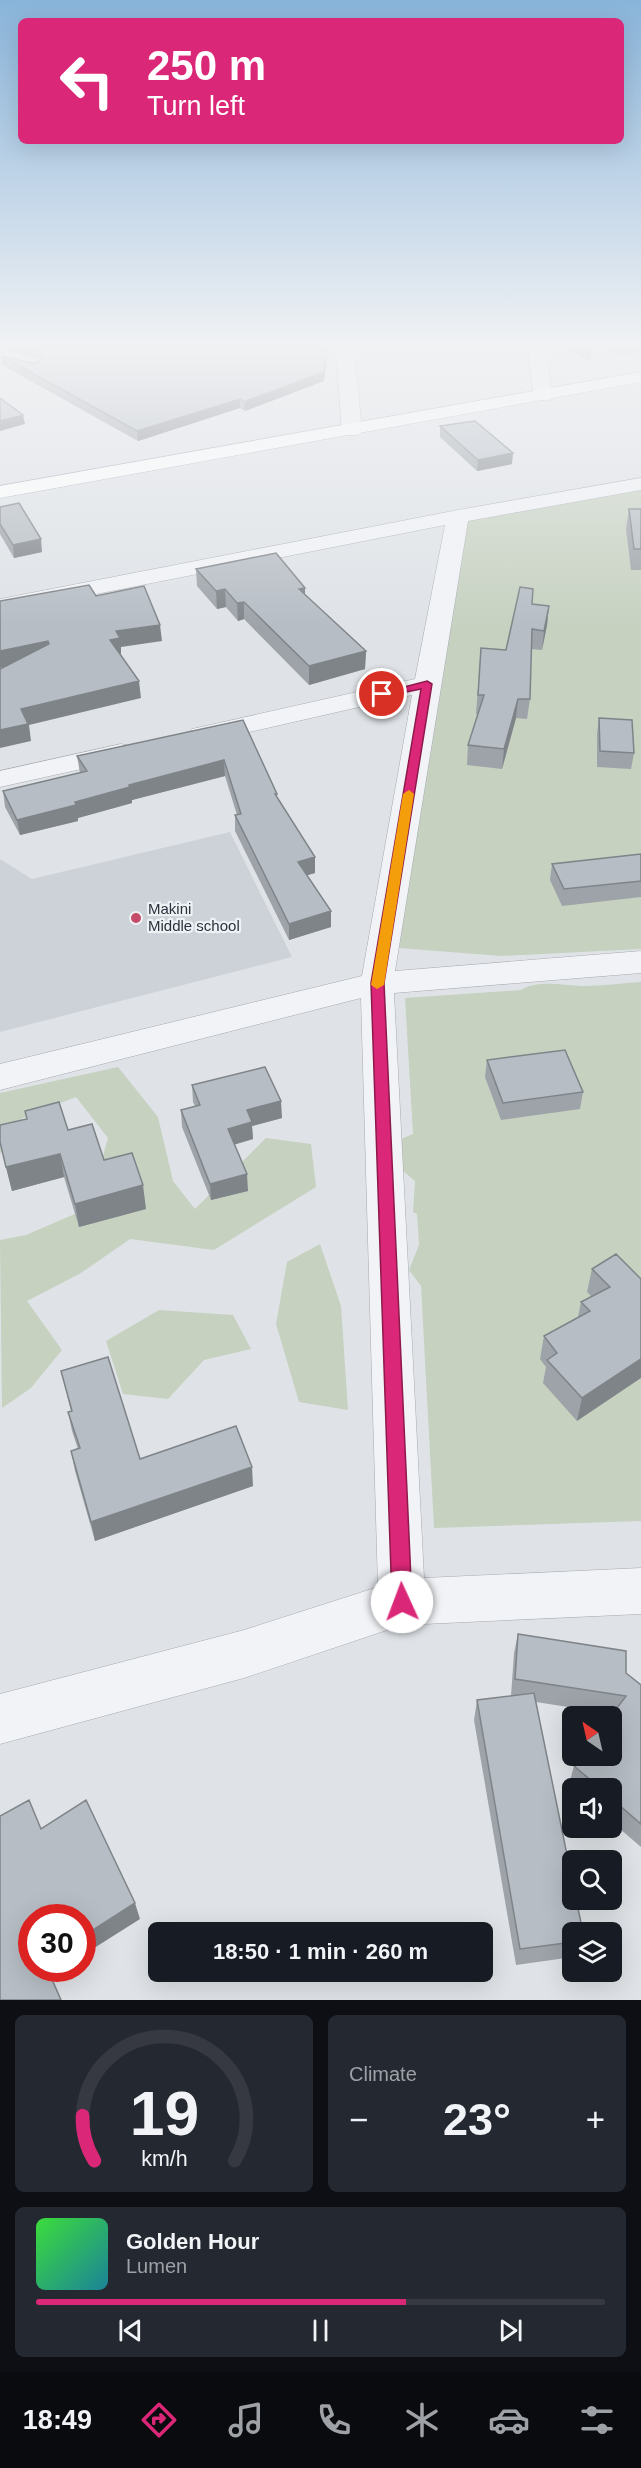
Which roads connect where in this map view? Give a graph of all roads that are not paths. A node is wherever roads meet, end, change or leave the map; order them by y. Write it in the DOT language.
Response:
graph roads {
  1 [pos="292,441"];
  2 [pos="641,484"];
  3 [pos="0,492"];
  4 [pos="458,516"];
  5 [pos="0,606"];
  6 [pos="427,684"];
  7 [pos="0,779"];
  8 [pos="641,962"];
  9 [pos="377,983"];
  10 [pos="0,1077"];
  11 [pos="641,1591"];
  12 [pos="402,1602"];
  13 [pos="0,1719"];
  1 -- 3 [label="main road"];
  2 -- 4 [label="street"];
  4 -- 5 [label="street"];
  4 -- 6 [label="street"];
  6 -- 7 [label="street"];
  6 -- 9 [label="street"];
  8 -- 9 [label="street"];
  9 -- 10 [label="street"];
  9 -- 12 [label="street"];
  11 -- 12 [label="street"];
  12 -- 13 [label="street"];
}
